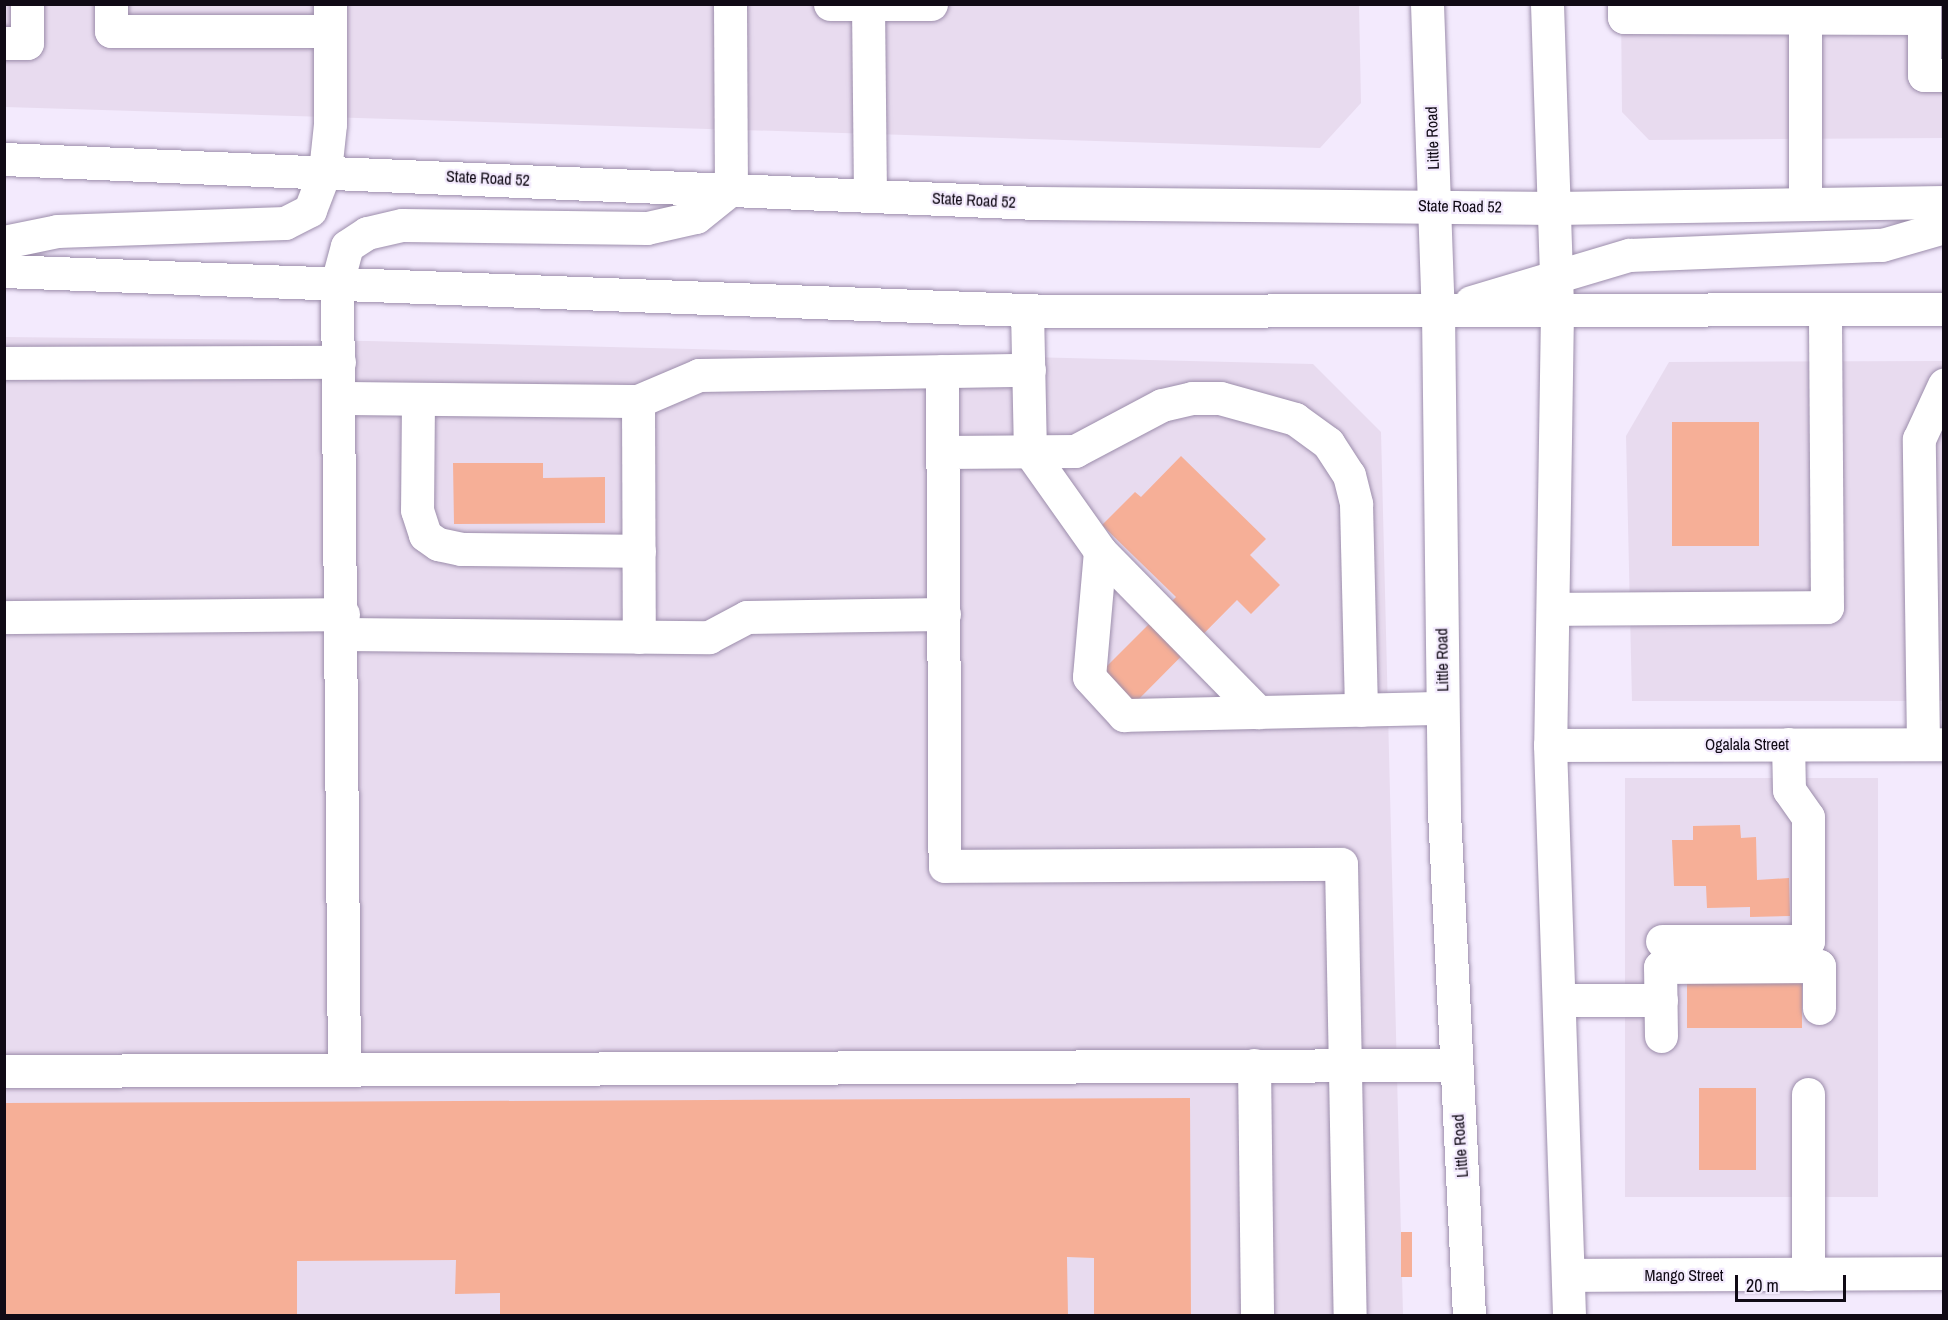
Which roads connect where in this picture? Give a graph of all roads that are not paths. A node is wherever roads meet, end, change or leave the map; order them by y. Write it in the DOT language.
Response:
graph roads {
  1 [pos="27,4"];
  2 [pos="111,4"];
  3 [pos="730,4"];
  4 [pos="830,4"];
  5 [pos="931,4"];
  6 [pos="1427,4"];
  7 [pos="1547,4"];
  8 [pos="1624,4"];
  9 [pos="868,5"];
  10 [pos="879,5"];
  11 [pos="1805,11"];
  12 [pos="1924,11"];
  13 [pos="232,18"];
  14 [pos="330,18"];
  15 [pos="4,43"];
  16 [pos="1944,75"];
  17 [pos="4,159"];
  18 [pos="325,171"];
  19 [pos="731,189"];
  20 [pos="870,195"];
  21 [pos="1944,202"];
  22 [pos="1805,203"];
  23 [pos="1434,206"];
  24 [pos="1555,208"];
  25 [pos="1944,227"];
  26 [pos="4,242"];
  27 [pos="4,271"];
  28 [pos="1556,275"];
  29 [pos="337,283"];
  30 [pos="1944,309"];
  31 [pos="1027,310"];
  32 [pos="1825,310"];
  33 [pos="1438,312"];
  34 [pos="1557,312"];
  35 [pos="339,362"];
  36 [pos="4,363"];
  37 [pos="1029,370"];
  38 [pos="942,371"];
  39 [pos="1944,385"];
  40 [pos="339,398"];
  41 [pos="418,400"];
  42 [pos="638,401"];
  43 [pos="943,452"];
  44 [pos="1030,452"];
  45 [pos="1100,550"];
  46 [pos="639,551"];
  47 [pos="1932,591"];
  48 [pos="1552,609"];
  49 [pos="944,614"];
  50 [pos="4,617"];
  51 [pos="343,624"];
  52 [pos="639,637"];
  53 [pos="1933,644"];
  54 [pos="1443,708"];
  55 [pos="1361,710"];
  56 [pos="1258,712"];
  57 [pos="1788,744"];
  58 [pos="1933,744"];
  59 [pos="1550,745"];
  60 [pos="1662,941"];
  61 [pos="1559,1000"];
  62 [pos="1661,1000"];
  63 [pos="1819,1008"];
  64 [pos="1661,1036"];
  65 [pos="1254,1065"];
  66 [pos="1345,1065"];
  67 [pos="1455,1065"];
  68 [pos="344,1070"];
  69 [pos="4,1071"];
  70 [pos="1808,1094"];
  71 [pos="1944,1273"];
  72 [pos="1808,1274"];
  73 [pos="1568,1275"];
  74 [pos="1257,1316"];
  75 [pos="1350,1316"];
  76 [pos="1469,1316"];
  77 [pos="1569,1316"];
  1 -- 15 [label="main road"];
  2 -- 13 [label="main road"];
  3 -- 19 [label="main road"];
  4 -- 9 [label="main road"];
  5 -- 10 [label="main road"];
  6 -- 23 [label="main road, Little Road"];
  7 -- 24 [label="main road"];
  8 -- 11 [label="main road"];
  9 -- 10 [label="main road"];
  9 -- 20 [label="main road"];
  11 -- 12 [label="main road"];
  11 -- 22 [label="main road"];
  12 -- 16 [label="main road"];
  13 -- 14 [label="main road"];
  14 -- 18 [label="main road"];
  17 -- 18 [label="main road, State Road 52"];
  18 -- 19 [label="main road, State Road 52"];
  18 -- 26 [label="main road"];
  19 -- 20 [label="main road, State Road 52"];
  19 -- 29 [label="main road"];
  20 -- 23 [label="main road, State Road 52"];
  21 -- 22 [label="main road, State Road 52"];
  22 -- 24 [label="main road, State Road 52"];
  23 -- 24 [label="main road, State Road 52"];
  23 -- 33 [label="main road, Little Road"];
  24 -- 28 [label="main road"];
  25 -- 28 [label="main road"];
  27 -- 29 [label="main road"];
  28 -- 33 [label="main road"];
  28 -- 34 [label="main road"];
  29 -- 31 [label="main road"];
  29 -- 35 [label="main road"];
  30 -- 32 [label="main road"];
  31 -- 33 [label="main road"];
  31 -- 37 [label="main road"];
  32 -- 34 [label="main road"];
  32 -- 48 [label="main road"];
  33 -- 34 [label="main road"];
  33 -- 54 [label="main road, Little Road"];
  34 -- 48 [label="main road"];
  35 -- 36 [label="main road"];
  35 -- 40 [label="main road"];
  37 -- 38 [label="main road"];
  37 -- 44 [label="main road"];
  38 -- 42 [label="main road"];
  38 -- 43 [label="main road"];
  39 -- 47 [label="main road"];
  40 -- 41 [label="main road"];
  40 -- 51 [label="main road"];
  41 -- 42 [label="main road"];
  41 -- 46 [label="main road"];
  42 -- 46 [label="main road"];
  43 -- 44 [label="main road"];
  43 -- 49 [label="main road"];
  44 -- 45 [label="main road"];
  44 -- 55 [label="main road"];
  45 -- 56 [label="main road"];
  45 -- 56 [label="main road"];
  46 -- 52 [label="main road"];
  47 -- 53 [label="main road"];
  48 -- 59 [label="main road"];
  49 -- 52 [label="main road"];
  49 -- 66 [label="main road"];
  50 -- 51 [label="main road"];
  51 -- 52 [label="main road"];
  51 -- 68 [label="main road"];
  53 -- 58 [label="main road"];
  54 -- 55 [label="main road"];
  54 -- 67 [label="main road, Little Road"];
  55 -- 56 [label="main road"];
  57 -- 58 [label="main road, Ogalala Street"];
  57 -- 59 [label="main road, Ogalala Street"];
  57 -- 60 [label="main road"];
  59 -- 61 [label="main road"];
  61 -- 62 [label="main road"];
  61 -- 73 [label="main road"];
  62 -- 63 [label="main road"];
  62 -- 64 [label="main road"];
  65 -- 66 [label="main road"];
  65 -- 68 [label="main road"];
  65 -- 74 [label="main road"];
  66 -- 67 [label="main road"];
  66 -- 75 [label="main road"];
  67 -- 76 [label="main road, Little Road"];
  68 -- 69 [label="main road"];
  70 -- 72 [label="main road"];
  71 -- 72 [label="main road, Mango Street"];
  72 -- 73 [label="main road, Mango Street"];
  73 -- 77 [label="main road"];
}
